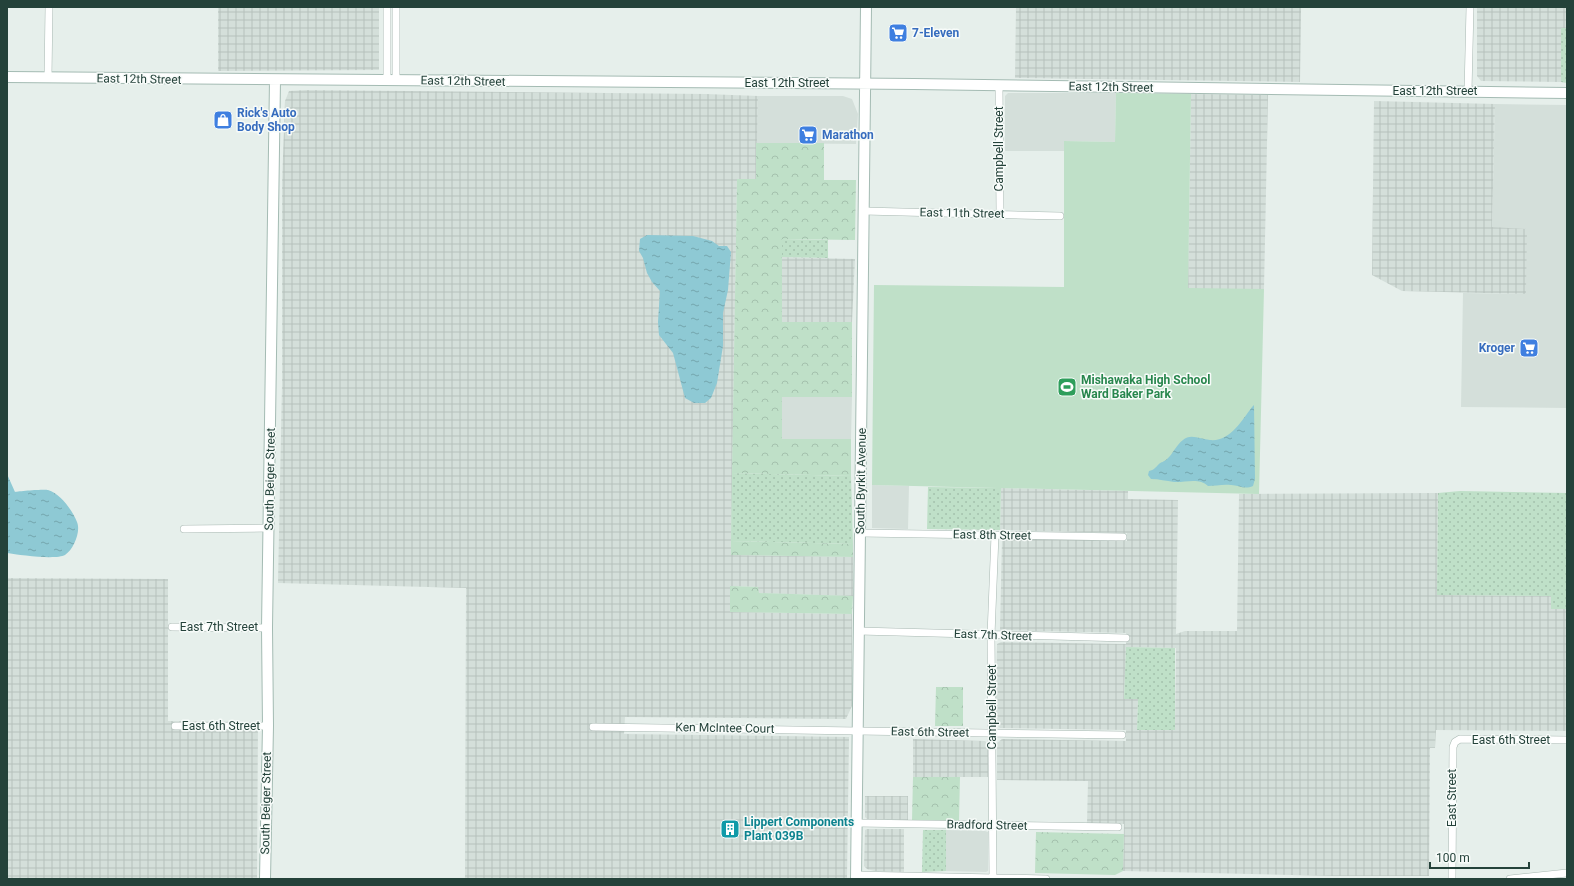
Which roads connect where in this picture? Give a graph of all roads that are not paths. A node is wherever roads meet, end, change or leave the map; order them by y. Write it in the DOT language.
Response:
graph roads {
  1 [pos="49,7"];
  2 [pos="387,7"];
  3 [pos="396,7"];
  4 [pos="866,7"];
  5 [pos="1470,7"];
  6 [pos="7,77"];
  7 [pos="48,78"];
  8 [pos="274,80"];
  9 [pos="391,80"];
  10 [pos="866,84"];
  11 [pos="999,85"];
  12 [pos="1468,92"];
  13 [pos="1567,92"];
  14 [pos="864,211"];
  15 [pos="1000,214"];
  16 [pos="1060,216"];
  17 [pos="269,528"];
  18 [pos="184,529"];
  19 [pos="861,533"];
  20 [pos="995,535"];
  21 [pos="1123,537"];
  22 [pos="172,627"];
  23 [pos="267,628"];
  24 [pos="859,631"];
  25 [pos="991,634"];
  26 [pos="1126,638"];
  27 [pos="175,726"];
  28 [pos="268,726"];
  29 [pos="593,727"];
  30 [pos="858,731"];
  31 [pos="992,733"];
  32 [pos="1122,735"];
  33 [pos="1567,740"];
  34 [pos="1455,742"];
  35 [pos="857,823"];
  36 [pos="992,825"];
  37 [pos="1118,828"];
  38 [pos="1567,873"];
  39 [pos="856,877"];
  40 [pos="993,878"];
  41 [pos="265,879"];
  42 [pos="1046,879"];
  43 [pos="1452,879"];
  44 [pos="1510,879"];
  1 -- 7 [label="street"];
  2 -- 9 [label="street"];
  3 -- 9 [label="street"];
  4 -- 10 [label="street, South Byrkit Avenue"];
  5 -- 12 [label="street"];
  6 -- 7 [label="street, East 12th Street"];
  7 -- 8 [label="street, East 12th Street"];
  8 -- 9 [label="street, East 12th Street"];
  8 -- 17 [label="street, South Beiger Street"];
  9 -- 10 [label="street, East 12th Street"];
  10 -- 11 [label="street, East 12th Street"];
  10 -- 14 [label="street, South Byrkit Avenue"];
  11 -- 12 [label="street, East 12th Street"];
  11 -- 15 [label="street, Campbell Street"];
  12 -- 13 [label="street, East 12th Street"];
  14 -- 15 [label="street, East 11th Street"];
  14 -- 19 [label="street, South Byrkit Avenue"];
  15 -- 16 [label="street, East 11th Street"];
  17 -- 18 [label="street"];
  17 -- 23 [label="street, South Beiger Street"];
  19 -- 20 [label="street, East 8th Street"];
  19 -- 24 [label="street, South Byrkit Avenue"];
  20 -- 21 [label="street, East 8th Street"];
  20 -- 25 [label="street, Campbell Street"];
  22 -- 23 [label="street, East 7th Street"];
  23 -- 28 [label="street, South Beiger Street"];
  24 -- 25 [label="street, East 7th Street"];
  24 -- 30 [label="street, South Byrkit Avenue"];
  25 -- 26 [label="street, East 7th Street"];
  25 -- 31 [label="street, Campbell Street"];
  27 -- 28 [label="street, East 6th Street"];
  28 -- 41 [label="street, South Beiger Street"];
  29 -- 30 [label="street, Ken McIntee Court"];
  30 -- 31 [label="street, East 6th Street"];
  30 -- 35 [label="street, South Byrkit Avenue"];
  31 -- 32 [label="street, East 6th Street"];
  31 -- 36 [label="street, Campbell Street"];
  33 -- 34 [label="street, East 6th Street"];
  34 -- 43 [label="street, East Street"];
  35 -- 36 [label="street, Bradford Street"];
  35 -- 39 [label="street, South Byrkit Avenue"];
  36 -- 37 [label="street, Bradford Street"];
  36 -- 40 [label="street, Campbell Street"];
  38 -- 44 [label="street"];
  39 -- 40 [label="street"];
  40 -- 42 [label="street"];
}
